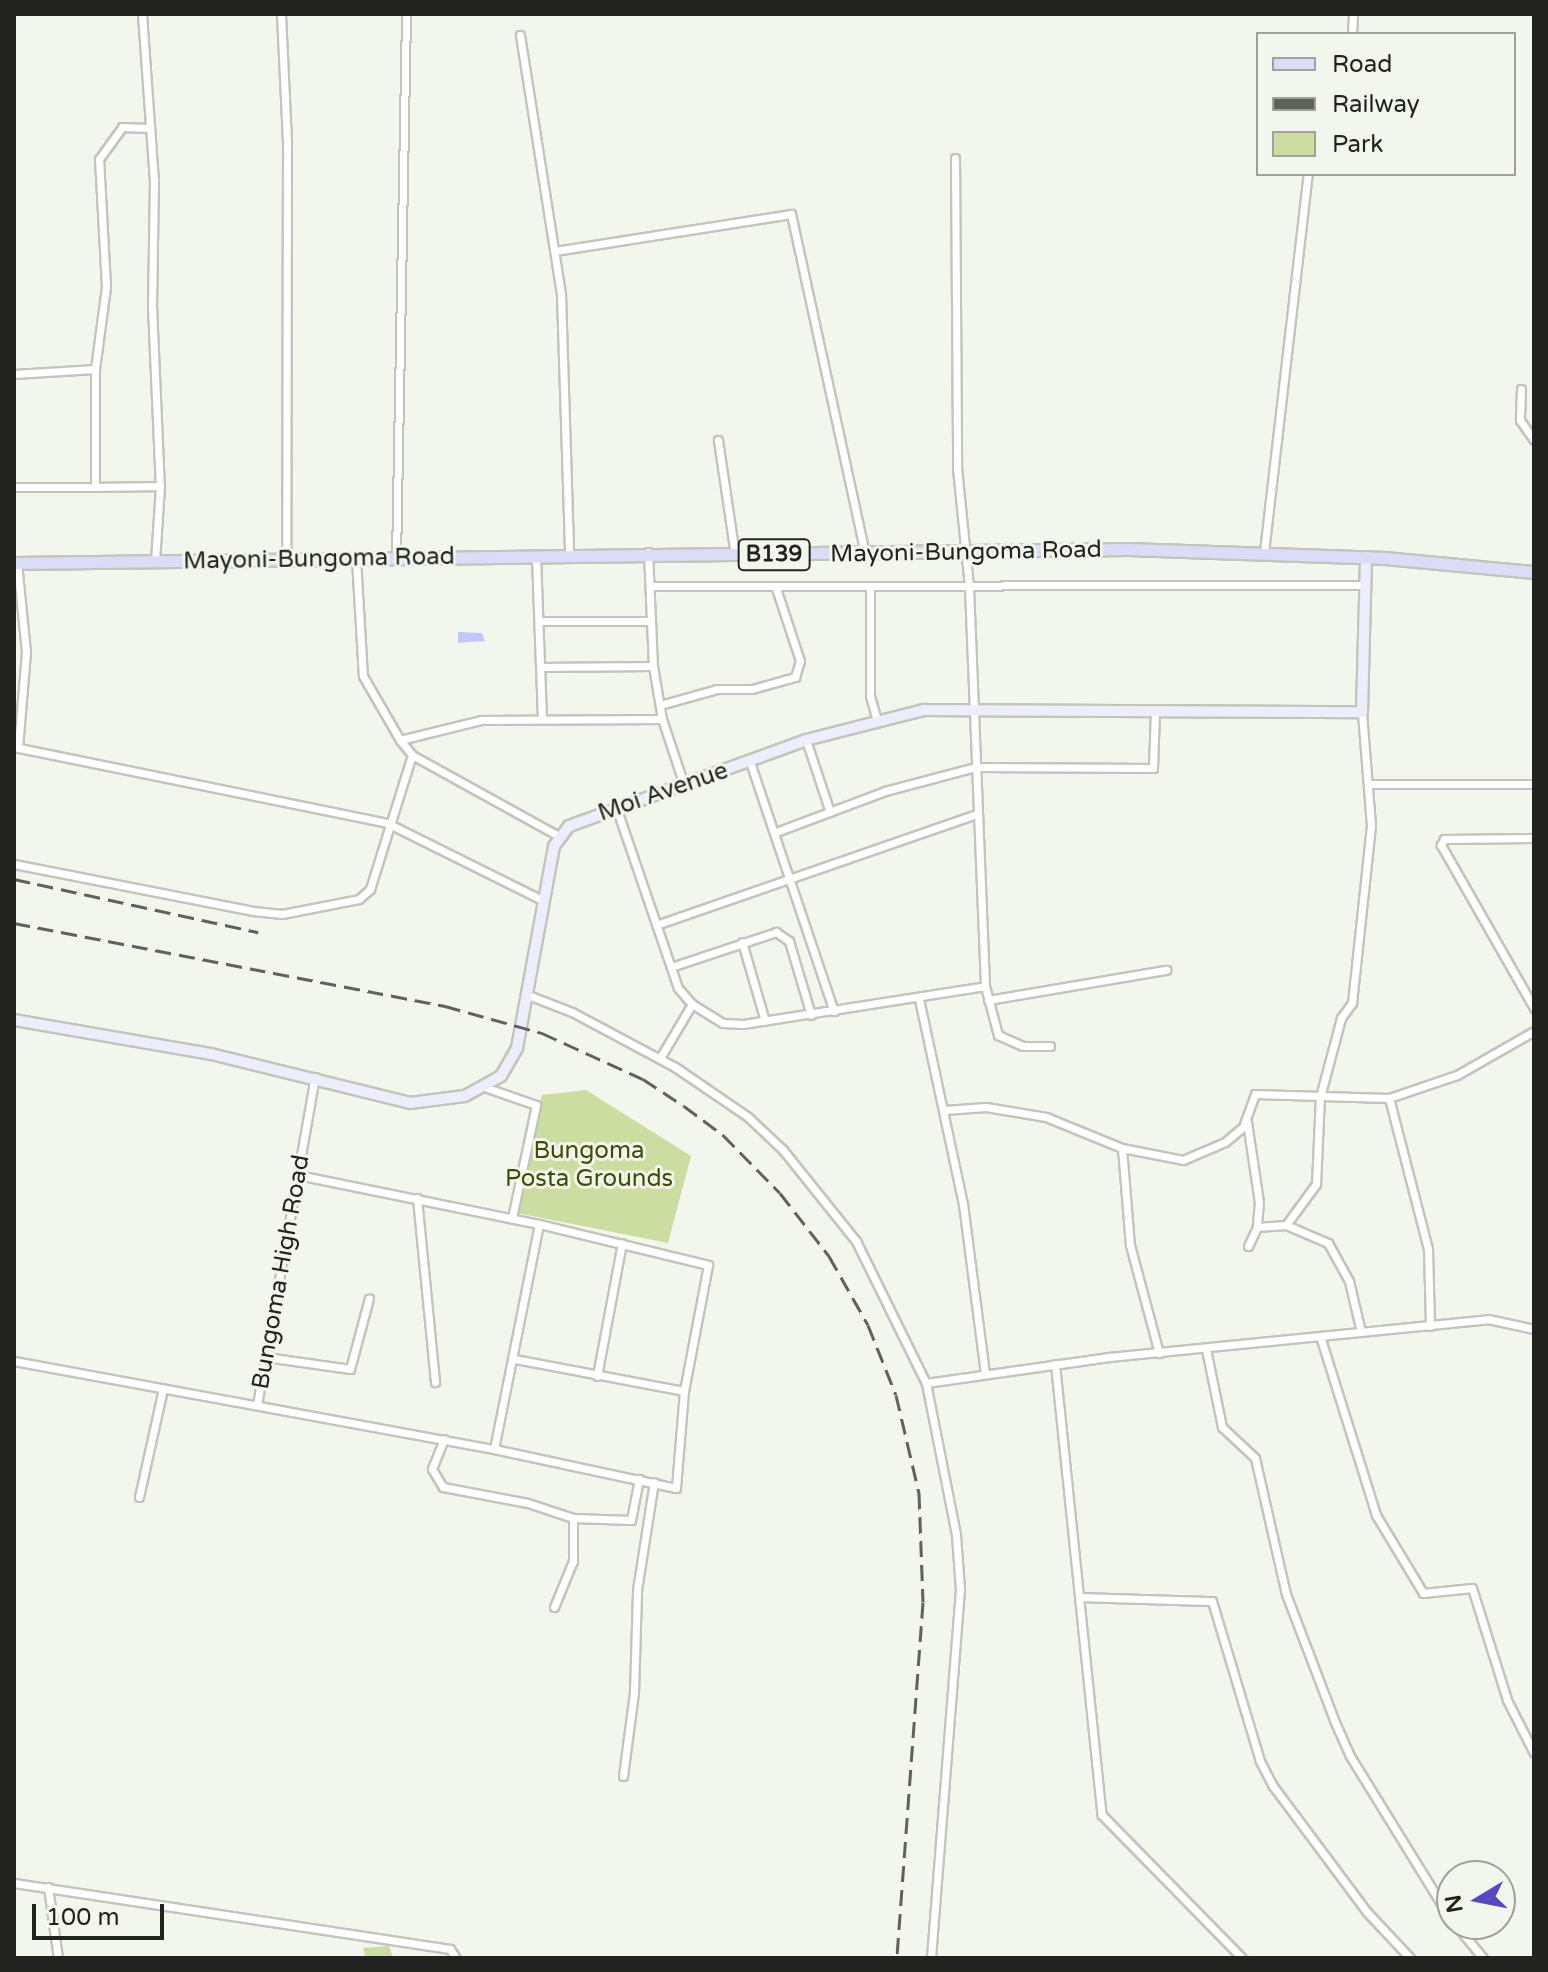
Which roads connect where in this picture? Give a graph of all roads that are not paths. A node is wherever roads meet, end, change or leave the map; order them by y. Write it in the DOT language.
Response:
graph roads {
  1 [pos="142,14"];
  2 [pos="281,14"];
  3 [pos="406,14"];
  4 [pos="520,35"];
  5 [pos="149,128"];
  6 [pos="955,158"];
  7 [pos="1308,176"];
  8 [pos="555,251"];
  9 [pos="95,369"];
  10 [pos="14,374"];
  11 [pos="1521,389"];
  12 [pos="718,440"];
  13 [pos="1534,440"];
  14 [pos="160,486"];
  15 [pos="14,487"];
  16 [pos="95,487"];
  17 [pos="965,551"];
  18 [pos="648,552"];
  19 [pos="1264,552"];
  20 [pos="569,554"];
  21 [pos="865,554"];
  22 [pos="735,555"];
  23 [pos="536,556"];
  24 [pos="1366,557"];
  25 [pos="356,559"];
  26 [pos="396,560"];
  27 [pos="155,561"];
  28 [pos="286,561"];
  29 [pos="16,563"];
  30 [pos="1534,572"];
  31 [pos="1366,585"];
  32 [pos="650,586"];
  33 [pos="870,587"];
  34 [pos="969,587"];
  35 [pos="776,588"];
  36 [pos="540,621"];
  37 [pos="650,621"];
  38 [pos="653,666"];
  39 [pos="541,667"];
  40 [pos="660,705"];
  41 [pos="973,707"];
  42 [pos="1155,707"];
  43 [pos="1362,712"];
  44 [pos="542,719"];
  45 [pos="662,719"];
  46 [pos="877,721"];
  47 [pos="400,740"];
  48 [pos="806,740"];
  49 [pos="16,748"];
  50 [pos="412,755"];
  51 [pos="750,762"];
  52 [pos="975,767"];
  53 [pos="1371,784"];
  54 [pos="1534,784"];
  55 [pos="684,785"];
  56 [pos="616,807"];
  57 [pos="830,812"];
  58 [pos="977,814"];
  59 [pos="387,823"];
  60 [pos="776,832"];
  61 [pos="559,836"];
  62 [pos="1534,838"];
  63 [pos="14,864"];
  64 [pos="793,879"];
  65 [pos="544,901"];
  66 [pos="656,925"];
  67 [pos="742,942"];
  68 [pos="671,967"];
  69 [pos="1166,970"];
  70 [pos="985,986"];
  71 [pos="528,995"];
  72 [pos="919,999"];
  73 [pos="988,1000"];
  74 [pos="692,1004"];
  75 [pos="1534,1008"];
  76 [pos="834,1011"];
  77 [pos="811,1015"];
  78 [pos="14,1020"];
  79 [pos="765,1021"];
  80 [pos="1534,1031"];
  81 [pos="1050,1046"];
  82 [pos="660,1058"];
  83 [pos="315,1077"];
  84 [pos="487,1088"];
  85 [pos="1320,1097"];
  86 [pos="1389,1098"];
  87 [pos="944,1110"];
  88 [pos="1247,1120"];
  89 [pos="1122,1148"];
  90 [pos="299,1175"];
  91 [pos="417,1198"];
  92 [pos="512,1218"];
  93 [pos="539,1224"];
  94 [pos="1286,1225"];
  95 [pos="1257,1227"];
  96 [pos="622,1243"];
  97 [pos="1248,1246"];
  98 [pos="369,1298"];
  99 [pos="1430,1326"];
  100 [pos="1534,1329"];
  101 [pos="1361,1332"];
  102 [pos="1320,1336"];
  103 [pos="1206,1349"];
  104 [pos="1159,1353"];
  105 [pos="266,1357"];
  106 [pos="515,1359"];
  107 [pos="14,1361"];
  108 [pos="1055,1364"];
  109 [pos="985,1374"];
  110 [pos="597,1376"];
  111 [pos="435,1382"];
  112 [pos="926,1383"];
  113 [pos="163,1389"];
  114 [pos="684,1391"];
  115 [pos="257,1405"];
  116 [pos="444,1439"];
  117 [pos="494,1449"];
  118 [pos="639,1479"];
  119 [pos="654,1482"];
  120 [pos="139,1497"];
  121 [pos="573,1518"];
  122 [pos="1082,1597"];
  123 [pos="554,1607"];
  124 [pos="1534,1753"];
  125 [pos="623,1776"];
  126 [pos="14,1883"];
  127 [pos="48,1887"];
  128 [pos="1436,1893"];
  129 [pos="1468,1940"];
  130 [pos="931,1955"];
  131 [pos="58,1958"];
  132 [pos="456,1958"];
  133 [pos="940,1958"];
  134 [pos="1242,1958"];
  135 [pos="1410,1958"];
  136 [pos="1483,1958"];
  1 -- 5 [label="street"];
  2 -- 28 [label="street"];
  3 -- 26 [label="street"];
  4 -- 8 [label="street"];
  5 -- 9 [label="street"];
  5 -- 14 [label="street"];
  6 -- 17 [label="street"];
  7 -- 19 [label="street"];
  8 -- 20 [label="street"];
  8 -- 21 [label="street"];
  9 -- 10 [label="street"];
  9 -- 16 [label="street"];
  11 -- 13 [label="street"];
  12 -- 22 [label="street"];
  14 -- 16 [label="street"];
  14 -- 27 [label="street"];
  15 -- 16 [label="street"];
  17 -- 19 [label="main road, Mayoni-Bungoma Road / B139"];
  17 -- 21 [label="main road, Mayoni-Bungoma Road / B139"];
  17 -- 34 [label="street"];
  18 -- 20 [label="main road, Mayoni-Bungoma Road / B139"];
  18 -- 22 [label="main road, Mayoni-Bungoma Road / B139"];
  18 -- 32 [label="street"];
  19 -- 24 [label="main road, Mayoni-Bungoma Road / B139"];
  20 -- 23 [label="main road, Mayoni-Bungoma Road / B139"];
  21 -- 22 [label="main road, Mayoni-Bungoma Road / B139"];
  23 -- 26 [label="main road, Mayoni-Bungoma Road / B139"];
  23 -- 36 [label="street"];
  24 -- 30 [label="main road, Mayoni-Bungoma Road / B139"];
  24 -- 31 [label="street"];
  25 -- 26 [label="main road, Mayoni-Bungoma Road / B139"];
  25 -- 28 [label="main road, Mayoni-Bungoma Road / B139"];
  25 -- 47 [label="street"];
  27 -- 28 [label="main road, Mayoni-Bungoma Road / B139"];
  27 -- 29 [label="main road, Mayoni-Bungoma Road / B139"];
  29 -- 49 [label="street"];
  31 -- 34 [label="street"];
  31 -- 43 [label="street"];
  32 -- 35 [label="street"];
  32 -- 37 [label="street"];
  33 -- 34 [label="street"];
  33 -- 35 [label="street"];
  33 -- 46 [label="street"];
  34 -- 41 [label="street"];
  35 -- 40 [label="street"];
  36 -- 37 [label="street"];
  36 -- 39 [label="street"];
  37 -- 38 [label="street"];
  38 -- 39 [label="street"];
  38 -- 40 [label="street"];
  39 -- 44 [label="street"];
  40 -- 45 [label="street"];
  41 -- 42 [label="street, Moi Avenue"];
  41 -- 46 [label="street, Moi Avenue"];
  41 -- 52 [label="street"];
  42 -- 43 [label="street, Moi Avenue"];
  42 -- 52 [label="street"];
  43 -- 53 [label="street"];
  44 -- 45 [label="street"];
  44 -- 47 [label="street"];
  45 -- 55 [label="street"];
  46 -- 48 [label="street, Moi Avenue"];
  47 -- 50 [label="street"];
  48 -- 51 [label="street, Moi Avenue"];
  48 -- 57 [label="street"];
  49 -- 59 [label="street"];
  50 -- 59 [label="street"];
  50 -- 61 [label="street"];
  51 -- 55 [label="street, Moi Avenue"];
  51 -- 60 [label="street"];
  52 -- 57 [label="street"];
  52 -- 58 [label="street"];
  53 -- 54 [label="street"];
  53 -- 85 [label="street"];
  55 -- 56 [label="street, Moi Avenue"];
  56 -- 61 [label="street, Moi Avenue"];
  56 -- 66 [label="street"];
  57 -- 60 [label="street"];
  58 -- 64 [label="street"];
  58 -- 70 [label="street"];
  59 -- 63 [label="street"];
  59 -- 65 [label="street"];
  60 -- 64 [label="street"];
  61 -- 65 [label="street"];
  62 -- 75 [label="street"];
  64 -- 66 [label="street"];
  64 -- 76 [label="street"];
  65 -- 71 [label="street"];
  66 -- 68 [label="street"];
  67 -- 68 [label="street"];
  67 -- 77 [label="street"];
  67 -- 79 [label="street"];
  68 -- 74 [label="street"];
  69 -- 73 [label="street"];
  70 -- 72 [label="street"];
  70 -- 73 [label="street"];
  71 -- 82 [label="street"];
  71 -- 84 [label="street"];
  72 -- 76 [label="street"];
  72 -- 87 [label="street"];
  73 -- 81 [label="street"];
  74 -- 79 [label="street"];
  74 -- 82 [label="street"];
  76 -- 77 [label="street"];
  77 -- 79 [label="street"];
  78 -- 83 [label="street"];
  80 -- 86 [label="street"];
  82 -- 112 [label="street"];
  83 -- 84 [label="street"];
  83 -- 90 [label="street, Bungoma High Road"];
  84 -- 92 [label="street"];
  85 -- 86 [label="street"];
  85 -- 88 [label="street"];
  85 -- 94 [label="street"];
  86 -- 99 [label="street"];
  87 -- 89 [label="street"];
  87 -- 109 [label="street"];
  88 -- 89 [label="street"];
  88 -- 95 [label="street"];
  89 -- 104 [label="street"];
  90 -- 91 [label="street"];
  90 -- 105 [label="street, Bungoma High Road"];
  91 -- 92 [label="street"];
  91 -- 111 [label="street"];
  92 -- 93 [label="street"];
  93 -- 96 [label="street"];
  93 -- 106 [label="street"];
  94 -- 95 [label="street"];
  94 -- 101 [label="street"];
  95 -- 97 [label="street"];
  96 -- 110 [label="street"];
  96 -- 114 [label="street"];
  98 -- 105 [label="street"];
  99 -- 100 [label="street"];
  99 -- 101 [label="street"];
  101 -- 102 [label="street"];
  102 -- 103 [label="street"];
  102 -- 124 [label="street"];
  103 -- 104 [label="street"];
  103 -- 128 [label="street"];
  104 -- 108 [label="street"];
  105 -- 115 [label="street, Bungoma High Road"];
  106 -- 110 [label="street"];
  106 -- 117 [label="street"];
  107 -- 113 [label="street, Bungoma High Road"];
  108 -- 109 [label="street"];
  108 -- 122 [label="street"];
  109 -- 112 [label="street"];
  110 -- 114 [label="street"];
  112 -- 130 [label="street"];
  113 -- 115 [label="street, Bungoma High Road"];
  113 -- 120 [label="street"];
  114 -- 119 [label="street"];
  115 -- 116 [label="street"];
  116 -- 117 [label="street"];
  116 -- 121 [label="street"];
  117 -- 118 [label="street"];
  118 -- 119 [label="street"];
  118 -- 121 [label="street"];
  119 -- 125 [label="street"];
  121 -- 123 [label="street"];
  122 -- 134 [label="street"];
  122 -- 135 [label="street"];
  126 -- 127 [label="street"];
  127 -- 131 [label="street"];
  127 -- 132 [label="street"];
  129 -- 136 [label="street"];
  130 -- 133 [label="street"];
}
